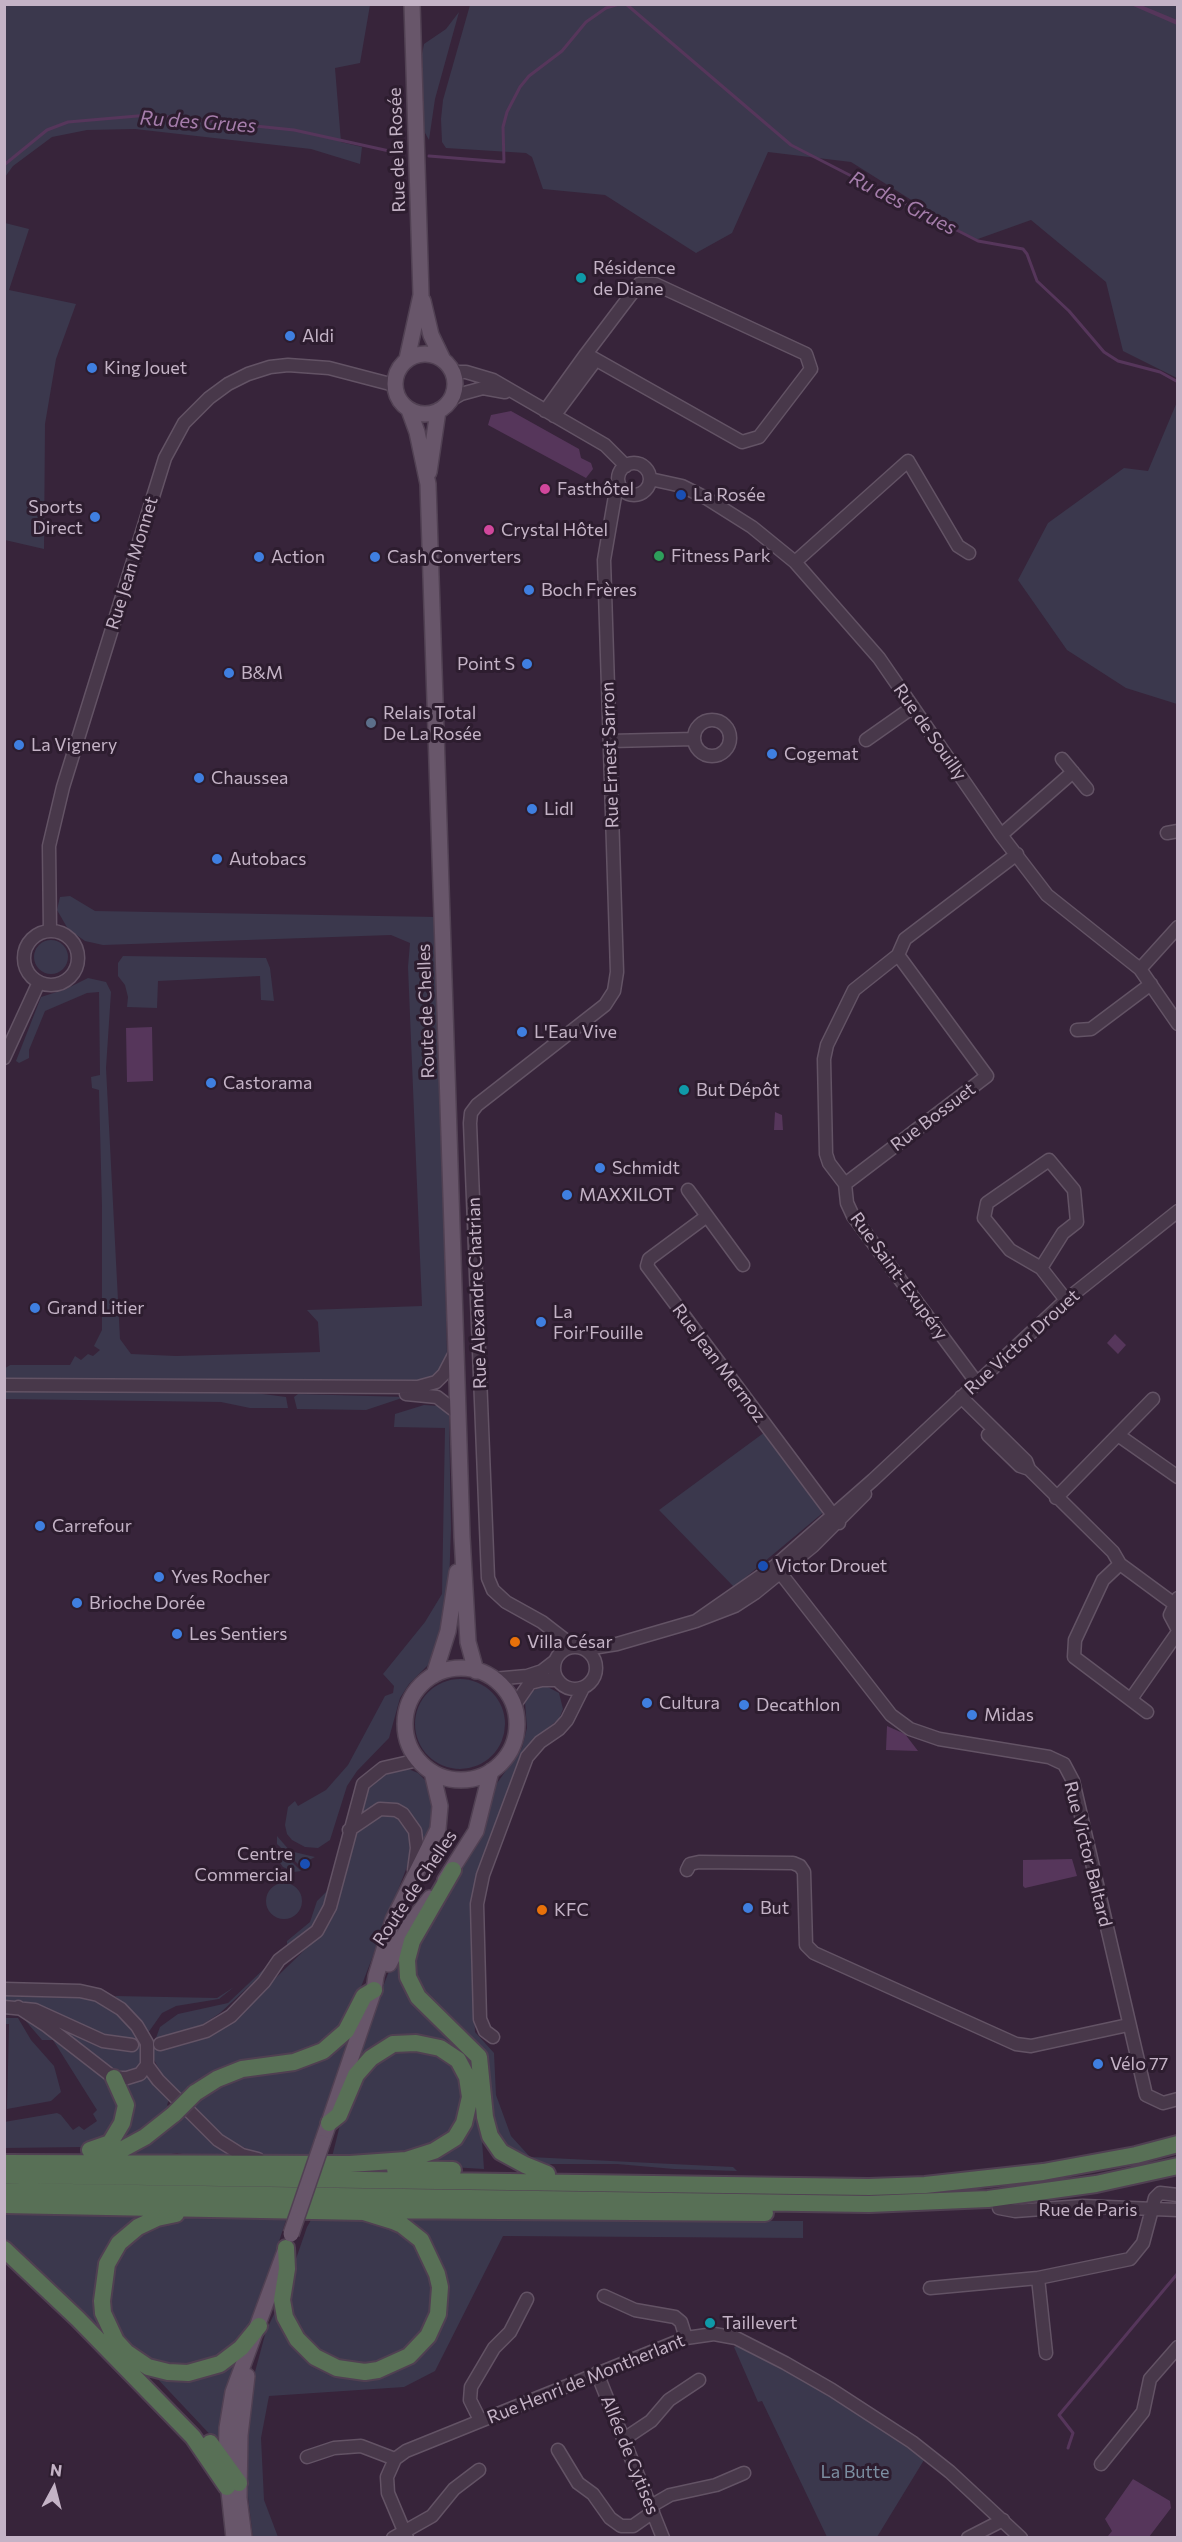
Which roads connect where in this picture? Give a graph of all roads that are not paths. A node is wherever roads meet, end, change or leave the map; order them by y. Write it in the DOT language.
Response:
graph roads {
  1 [pos="412,4"];
  2 [pos="421,295"];
  3 [pos="591,358"];
  4 [pos="407,359"];
  5 [pos="448,366"];
  6 [pos="394,385"];
  7 [pos="517,396"];
  8 [pos="444,406"];
  9 [pos="409,410"];
  10 [pos="550,413"];
  11 [pos="626,466"];
  12 [pos="650,480"];
  13 [pos="428,484"];
  14 [pos="620,487"];
  15 [pos="635,495"];
  16 [pos="612,520"];
  17 [pos="969,554"];
  18 [pos="795,562"];
  19 [pos="913,707"];
  20 [pos="694,739"];
  21 [pos="866,740"];
  22 [pos="610,741"];
  23 [pos="1062,759"];
  24 [pos="1073,772"];
  25 [pos="1087,789"];
  26 [pos="1001,835"];
  27 [pos="1017,854"];
  28 [pos="1178,927"];
  29 [pos="50,931"];
  30 [pos="898,955"];
  31 [pos="1140,969"];
  32 [pos="39,982"];
  33 [pos="1151,984"];
  34 [pos="614,991"];
  35 [pos="1178,1024"];
  36 [pos="1077,1030"];
  37 [pos="4,1058"];
  38 [pos="845,1184"];
  39 [pos="688,1190"];
  40 [pos="1178,1211"];
  41 [pos="707,1216"];
  42 [pos="743,1265"];
  43 [pos="1041,1268"];
  44 [pos="1066,1300"];
  45 [pos="457,1348"];
  46 [pos="977,1383"];
  47 [pos="4,1385"];
  48 [pos="219,1388"];
  49 [pos="1153,1399"];
  50 [pos="958,1400"];
  51 [pos="459,1414"];
  52 [pos="1118,1435"];
  53 [pos="1178,1477"];
  54 [pos="1056,1498"];
  55 [pos="835,1519"];
  56 [pos="462,1537"];
  57 [pos="1120,1564"];
  58 [pos="778,1569"];
  59 [pos="1175,1600"];
  60 [pos="552,1630"];
  61 [pos="1178,1631"];
  62 [pos="617,1644"];
  63 [pos="573,1646"];
  64 [pos="586,1649"];
  65 [pos="557,1657"];
  66 [pos="596,1664"];
  67 [pos="476,1671"];
  68 [pos="434,1675"];
  69 [pos="493,1679"];
  70 [pos="561,1683"];
  71 [pos="583,1688"];
  72 [pos="1131,1699"];
  73 [pos="514,1706"];
  74 [pos="571,1711"];
  75 [pos="1147,1712"];
  76 [pos="418,1760"];
  77 [pos="491,1771"];
  78 [pos="432,1772"];
  79 [pos="350,1830"];
  80 [pos="453,1870"];
  81 [pos="687,1870"];
  82 [pos="412,1880"];
  83 [pos="4,1989"];
  84 [pos="374,1990"];
  85 [pos="4,2007"];
  86 [pos="18,2007"];
  87 [pos="1128,2025"];
  88 [pos="493,2037"];
  89 [pos="160,2044"];
  90 [pos="132,2045"];
  91 [pos="147,2065"];
  92 [pos="114,2078"];
  93 [pos="1178,2099"];
  94 [pos="329,2123"];
  95 [pos="1178,2144"];
  96 [pos="4,2154"];
  97 [pos="81,2154"];
  98 [pos="4,2163"];
  99 [pos="279,2163"];
  100 [pos="350,2164"];
  101 [pos="1178,2166"];
  102 [pos="547,2174"];
  103 [pos="4,2175"];
  104 [pos="1178,2175"];
  105 [pos="744,2185"];
  106 [pos="4,2191"];
  107 [pos="1178,2195"];
  108 [pos="4,2205"];
  109 [pos="999,2208"];
  110 [pos="1151,2210"];
  111 [pos="1178,2210"];
  112 [pos="204,2211"];
  113 [pos="364,2212"];
  114 [pos="289,2241"];
  115 [pos="4,2249"];
  116 [pos="1038,2278"];
  117 [pos="930,2288"];
  118 [pos="604,2296"];
  119 [pos="527,2299"];
  120 [pos="259,2326"];
  121 [pos="686,2337"];
  122 [pos="1178,2347"];
  123 [pos="1046,2353"];
  124 [pos="138,2362"];
  125 [pos="597,2373"];
  126 [pos="699,2380"];
  127 [pos="480,2421"];
  128 [pos="624,2439"];
  129 [pos="558,2450"];
  130 [pos="307,2457"];
  131 [pos="395,2459"];
  132 [pos="226,2464"];
  133 [pos="1101,2464"];
  134 [pos="478,2470"];
  135 [pos="744,2473"];
  136 [pos="233,2485"];
  137 [pos="652,2509"];
  138 [pos="1003,2520"];
  139 [pos="402,2536"];
  140 [pos="234,2538"];
  141 [pos="244,2538"];
  142 [pos="663,2538"];
  143 [pos="968,2538"];
  144 [pos="1021,2538"];
  1 -- 2 [label="main road, Rue de la Rosée"];
  2 -- 4 [label="main road, Rue de la Rosée"];
  2 -- 5 [label="main road, Rue de la Rosée"];
  3 -- 3 [label="street"];
  3 -- 10 [label="street"];
  4 -- 5 [label="main road"];
  4 -- 6 [label="main road"];
  5 -- 7 [label="street"];
  5 -- 8 [label="main road"];
  6 -- 9 [label="main road"];
  6 -- 29 [label="street, Rue Jean Monnet"];
  7 -- 8 [label="street"];
  7 -- 10 [label="street"];
  8 -- 9 [label="main road"];
  8 -- 13 [label="main road"];
  9 -- 13 [label="main road"];
  10 -- 11 [label="street"];
  11 -- 12 [label="street"];
  11 -- 14 [label="street"];
  12 -- 15 [label="street"];
  12 -- 18 [label="street, Rue de Souilly"];
  13 -- 45 [label="main road, Route de Chelles"];
  14 -- 15 [label="street"];
  14 -- 16 [label="street, Rue Ernest Sarron"];
  15 -- 16 [label="street"];
  16 -- 22 [label="street, Rue Ernest Sarron"];
  17 -- 18 [label="street"];
  18 -- 19 [label="street, Rue de Souilly"];
  19 -- 21 [label="street"];
  19 -- 26 [label="street, Rue de Souilly"];
  20 -- 22 [label="street"];
  22 -- 34 [label="street, Rue Ernest Sarron"];
  23 -- 24 [label="street"];
  24 -- 25 [label="street"];
  24 -- 26 [label="street"];
  26 -- 27 [label="street, Rue de Souilly"];
  27 -- 30 [label="street, Rue Saint-Exupéry"];
  27 -- 31 [label="street, Rue de Souilly"];
  28 -- 31 [label="street"];
  29 -- 32 [label="street"];
  29 -- 32 [label="street"];
  30 -- 38 [label="street, Rue Saint-Exupéry"];
  30 -- 38 [label="street, Rue Bossuet"];
  31 -- 33 [label="street, Rue de Souilly"];
  32 -- 37 [label="street"];
  33 -- 35 [label="street, Rue de Souilly"];
  33 -- 36 [label="street"];
  34 -- 60 [label="street, Rue Alexandre Chatrian"];
  38 -- 46 [label="street, Rue Saint-Exupéry"];
  39 -- 41 [label="street"];
  40 -- 44 [label="street, Rue Victor Drouet"];
  41 -- 42 [label="street"];
  41 -- 55 [label="street, Rue Jean Mermoz"];
  43 -- 43 [label="street"];
  43 -- 44 [label="street"];
  44 -- 46 [label="street, Rue Victor Drouet"];
  45 -- 48 [label="street"];
  45 -- 51 [label="main road, Route de Chelles"];
  46 -- 50 [label="street, Rue Victor Drouet"];
  47 -- 48 [label="street"];
  48 -- 51 [label="street"];
  49 -- 52 [label="street"];
  50 -- 54 [label="street"];
  50 -- 55 [label="street, Rue Victor Drouet"];
  51 -- 56 [label="main road, Route de Chelles"];
  52 -- 53 [label="street"];
  52 -- 54 [label="street"];
  54 -- 57 [label="street"];
  55 -- 58 [label="street, Rue Victor Drouet"];
  56 -- 67 [label="main road, Route de Chelles"];
  56 -- 68 [label="main road, Route de Chelles"];
  57 -- 59 [label="street"];
  57 -- 72 [label="street"];
  58 -- 62 [label="street, Rue Victor Drouet"];
  58 -- 87 [label="street, Rue Victor Baltard"];
  59 -- 61 [label="street"];
  60 -- 63 [label="street, Rue Alexandre Chatrian"];
  60 -- 65 [label="street"];
  61 -- 72 [label="street"];
  62 -- 64 [label="street, Rue Victor Drouet"];
  62 -- 66 [label="street, Rue Victor Drouet"];
  63 -- 64 [label="street, Rue Victor Drouet"];
  63 -- 65 [label="street"];
  64 -- 66 [label="street"];
  65 -- 69 [label="street"];
  65 -- 70 [label="street"];
  66 -- 71 [label="street, Rue Victor Drouet"];
  67 -- 68 [label="main road"];
  67 -- 69 [label="main road"];
  68 -- 76 [label="main road"];
  69 -- 73 [label="main road"];
  70 -- 71 [label="street"];
  70 -- 73 [label="street"];
  70 -- 74 [label="street"];
  71 -- 74 [label="street, Rue Victor Drouet"];
  72 -- 75 [label="street"];
  73 -- 77 [label="main road"];
  74 -- 88 [label="street, Rue Victor Drouet"];
  76 -- 78 [label="main road"];
  76 -- 79 [label="street"];
  77 -- 78 [label="main road"];
  77 -- 80 [label="main road, Route de Chelles"];
  78 -- 82 [label="main road, Route de Chelles"];
  79 -- 82 [label="street"];
  79 -- 89 [label="street"];
  80 -- 84 [label="main road, Route de Chelles"];
  80 -- 102 [label="highway"];
  81 -- 87 [label="street"];
  82 -- 84 [label="main road, Route de Chelles"];
  83 -- 91 [label="street"];
  84 -- 94 [label="main road, Route de Chelles"];
  84 -- 97 [label="highway, bridge"];
  85 -- 86 [label="street"];
  86 -- 90 [label="street"];
  86 -- 92 [label="street"];
  87 -- 93 [label="street, Rue Victor Baltard"];
  91 -- 92 [label="street"];
  91 -- 99 [label="street"];
  92 -- 97 [label="highway"];
  94 -- 100 [label="highway"];
  94 -- 114 [label="main road, Route de Chelles, bridge"];
  95 -- 105 [label="highway"];
  96 -- 97 [label="highway"];
  98 -- 99 [label="highway"];
  99 -- 100 [label="highway"];
  100 -- 102 [label="highway"];
  101 -- 106 [label="highway"];
  102 -- 105 [label="highway"];
  103 -- 105 [label="highway"];
  104 -- 109 [label="highway"];
  107 -- 110 [label="street"];
  108 -- 112 [label="highway"];
  109 -- 110 [label="street, Rue de Paris"];
  109 -- 113 [label="highway"];
  110 -- 111 [label="street, Rue de Paris"];
  110 -- 116 [label="street"];
  112 -- 113 [label="highway"];
  112 -- 124 [label="highway"];
  113 -- 114 [label="highway"];
  114 -- 120 [label="main road"];
  115 -- 136 [label="highway"];
  116 -- 117 [label="street"];
  116 -- 123 [label="street"];
  118 -- 121 [label="street"];
  119 -- 127 [label="street"];
  120 -- 124 [label="highway"];
  120 -- 132 [label="main road"];
  120 -- 136 [label="main road"];
  121 -- 125 [label="street, Rue Henri de Montherlant"];
  121 -- 138 [label="street, Rue Henri de Montherlant"];
  122 -- 133 [label="street"];
  124 -- 132 [label="highway"];
  125 -- 127 [label="street, Rue Henri de Montherlant"];
  125 -- 128 [label="street, Allée de Cytises"];
  126 -- 128 [label="street"];
  127 -- 131 [label="street, Rue Henri de Montherlant"];
  128 -- 137 [label="street, Allée de Cytises"];
  129 -- 137 [label="street"];
  130 -- 131 [label="street"];
  131 -- 139 [label="street"];
  132 -- 136 [label="highway"];
  134 -- 139 [label="street"];
  135 -- 137 [label="street"];
  136 -- 140 [label="main road"];
  136 -- 141 [label="main road"];
  137 -- 142 [label="street, Allée de Cytises"];
  138 -- 143 [label="street"];
  138 -- 144 [label="street, Rue Henri de Montherlant"];
}
